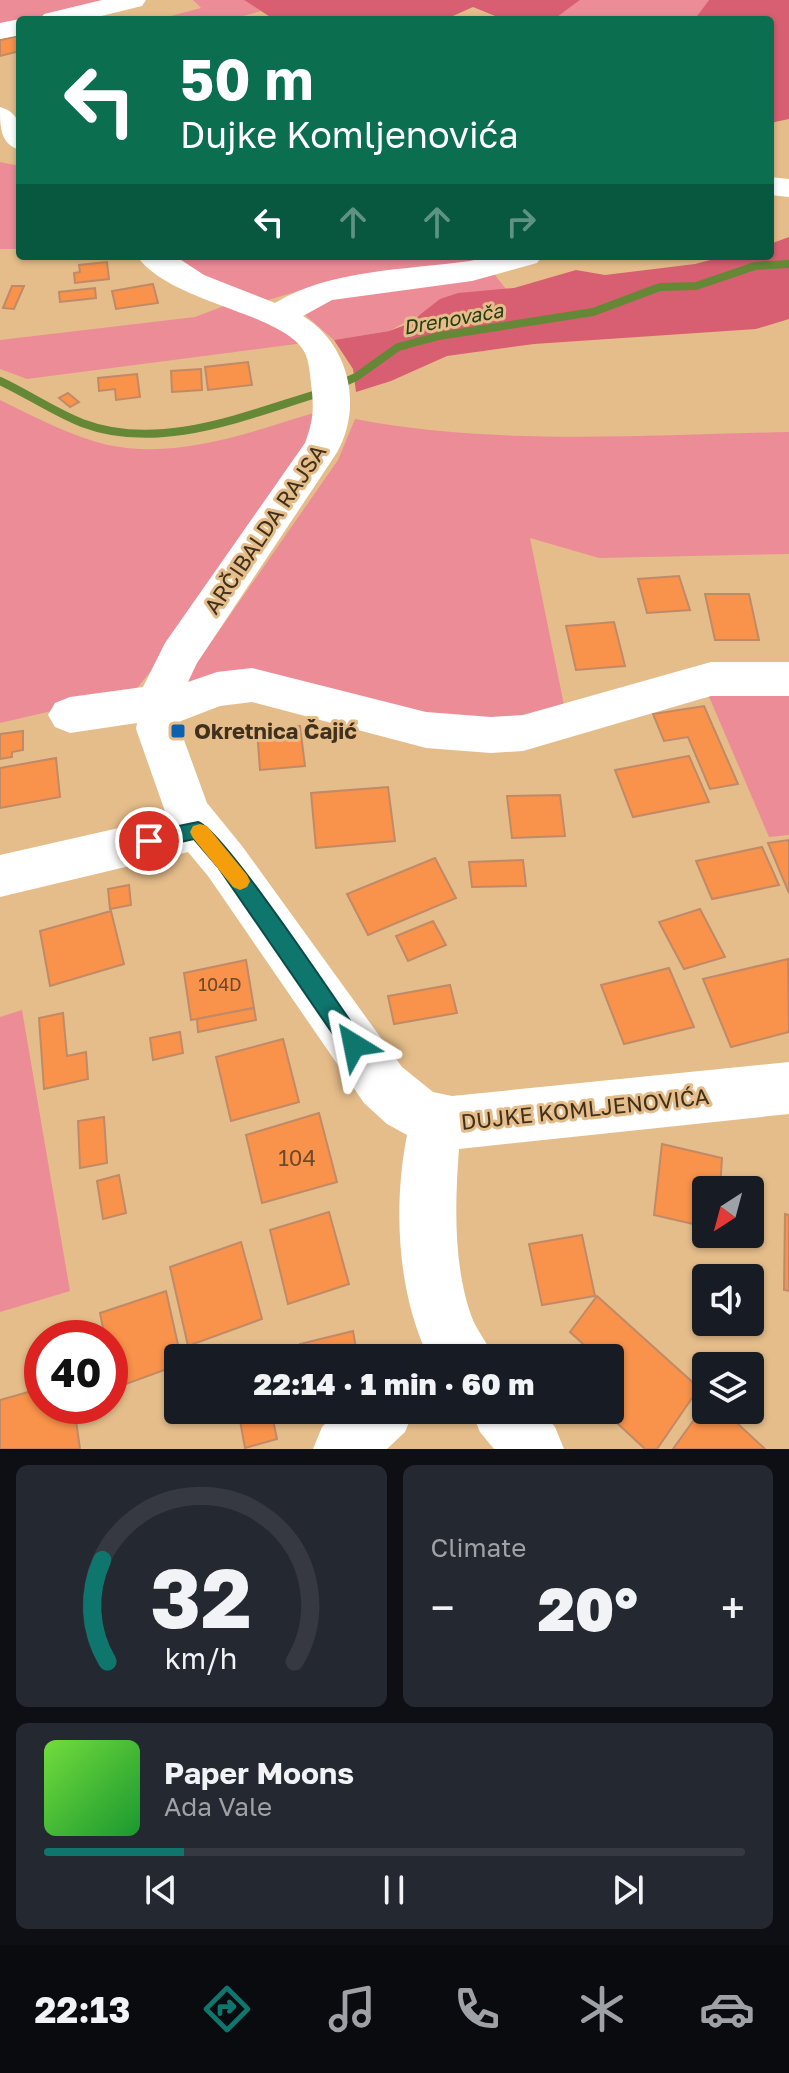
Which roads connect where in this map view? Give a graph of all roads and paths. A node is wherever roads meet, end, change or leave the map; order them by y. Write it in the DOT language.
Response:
graph roads {
  1 [pos="133,0"];
  2 [pos="69,16"];
  3 [pos="0,116"];
  4 [pos="16,136"];
  5 [pos="158,260"];
  6 [pos="512,260"];
  7 [pos="279,316"];
  8 [pos="789,679"];
  9 [pos="160,707"];
  10 [pos="70,715"];
  11 [pos="198,830"];
  12 [pos="0,876"];
  13 [pos="789,1088"];
  14 [pos="436,1122"];
  15 [pos="445,1344"];
  16 [pos="369,1424"];
  17 [pos="513,1424"];
  18 [pos="344,1449"];
  19 [pos="533,1449"];
  1 -- 2 [label="street"];
  3 -- 4 [label="street"];
  5 -- 7 [label="street, ARČIBALDA RAJSA"];
  6 -- 7 [label="street"];
  7 -- 9 [label="street, ARČIBALDA RAJSA"];
  8 -- 9 [label="street"];
  9 -- 10 [label="street"];
  9 -- 11 [label="street, ARČIBALDA RAJSA"];
  11 -- 12 [label="street"];
  11 -- 14 [label="street, DUJKE KOMLJENOVIĆA"];
  13 -- 14 [label="street, DUJKE KOMLJENOVIĆA"];
  14 -- 15 [label="street"];
  16 -- 18 [label="street"];
  17 -- 19 [label="street"];
}
